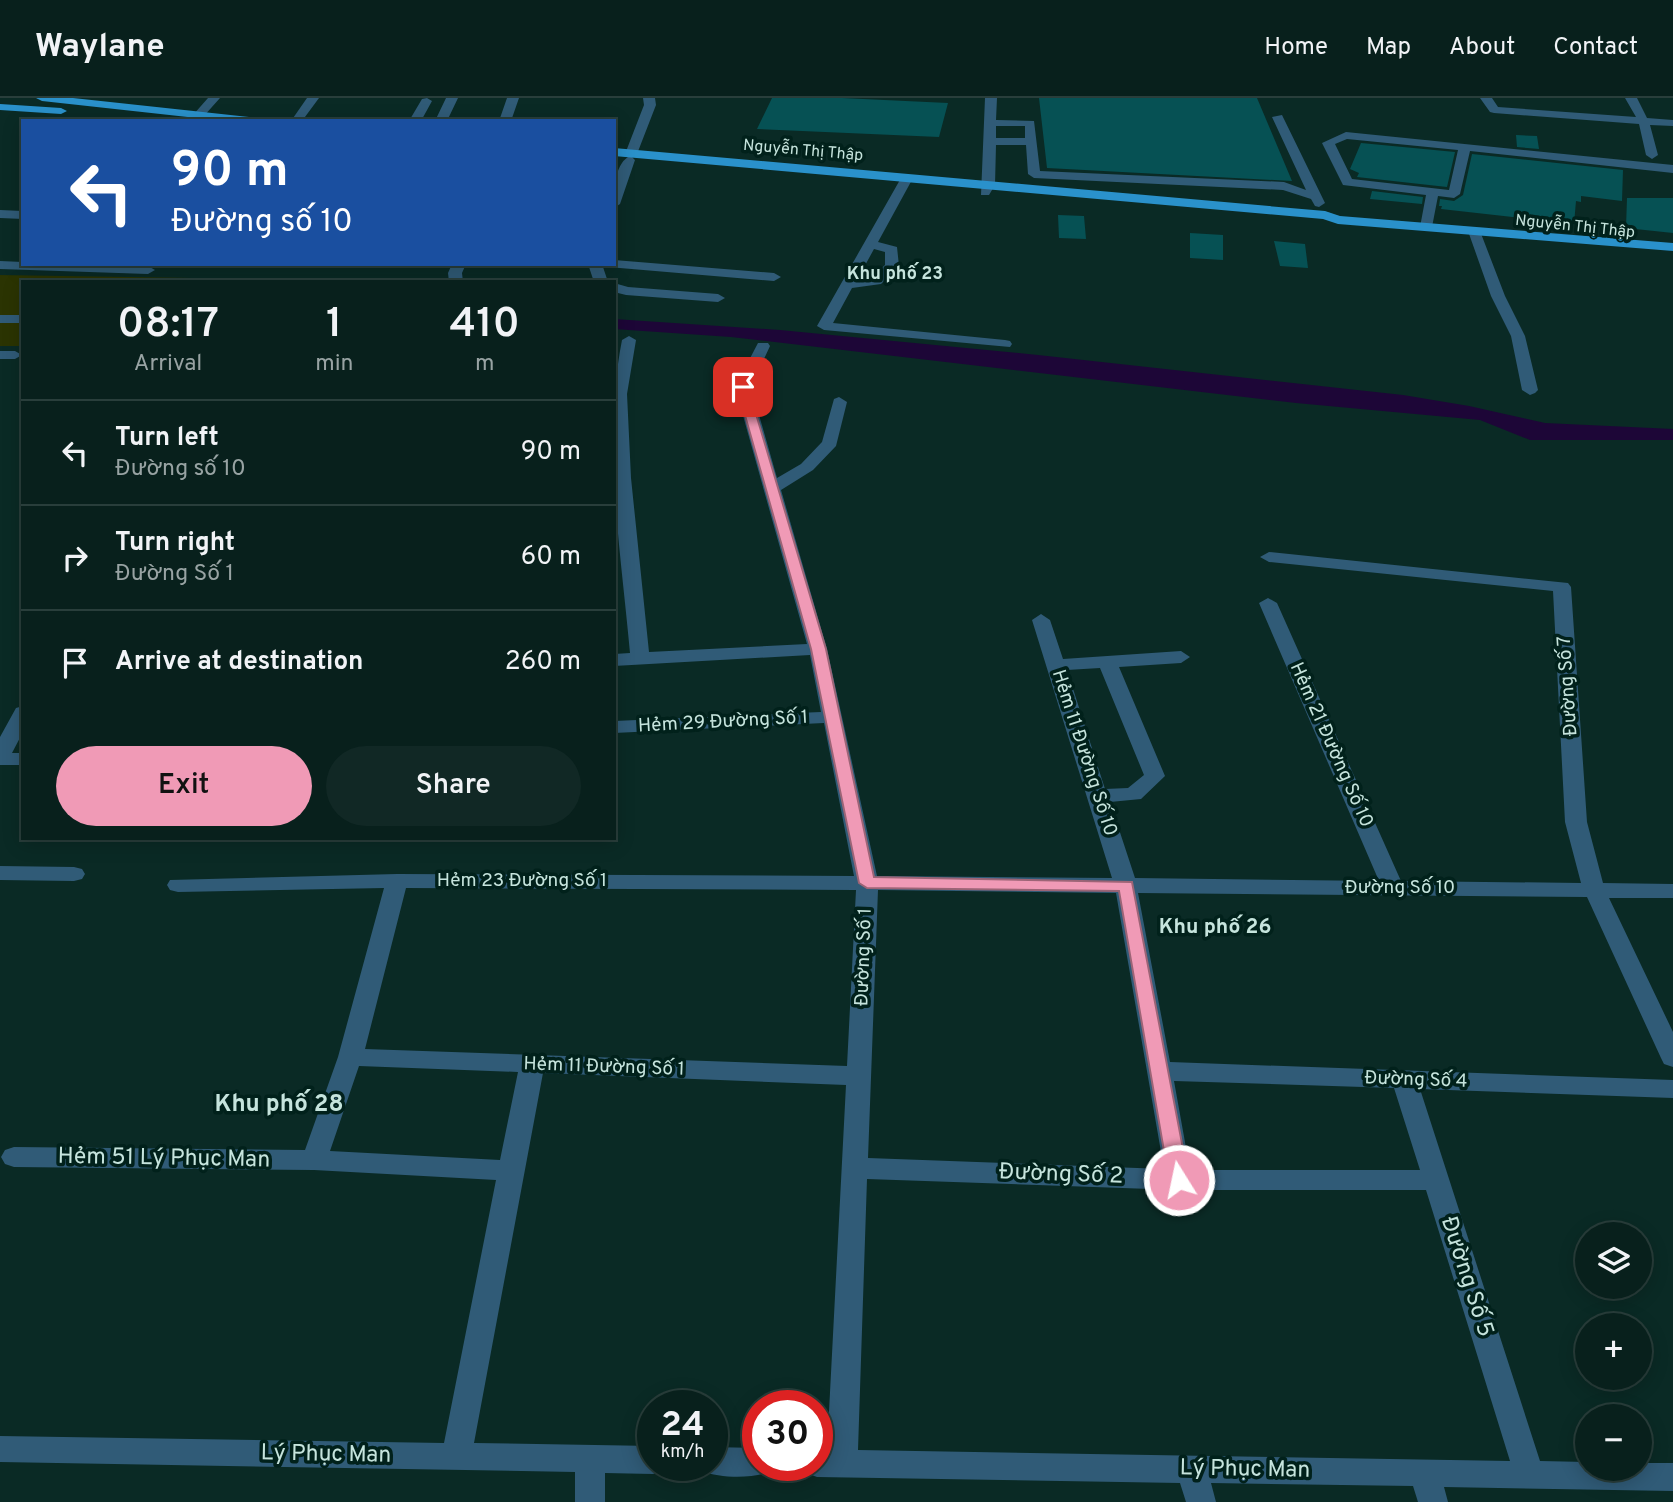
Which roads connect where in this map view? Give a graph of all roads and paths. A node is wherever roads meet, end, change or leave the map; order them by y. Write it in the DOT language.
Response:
graph roads {
  1 [pos="42,98"];
  2 [pos="95,98"];
  3 [pos="214,98"];
  4 [pos="313,98"];
  5 [pos="452,98"];
  6 [pos="513,98"];
  7 [pos="649,98"];
  8 [pos="991,98"];
  9 [pos="1486,98"];
  10 [pos="1631,98"];
  11 [pos="426,101"];
  12 [pos="128,106"];
  13 [pos="0,107"];
  14 [pos="30,108"];
  15 [pos="155,110"];
  16 [pos="0,114"];
  17 [pos="199,115"];
  18 [pos="1278,117"];
  19 [pos="143,118"];
  20 [pos="155,119"];
  21 [pos="238,119"];
  22 [pos="297,119"];
  23 [pos="416,119"];
  24 [pos="442,119"];
  25 [pos="506,119"];
  26 [pos="1644,122"];
  27 [pos="990,123"];
  28 [pos="1673,123"];
  29 [pos="990,141"];
  30 [pos="1032,142"];
  31 [pos="1465,147"];
  32 [pos="616,153"];
  33 [pos="1653,155"];
  34 [pos="630,157"];
  35 [pos="616,159"];
  36 [pos="1673,169"];
  37 [pos="1112,180"];
  38 [pos="905,181"];
  39 [pos="987,188"];
  40 [pos="1433,191"];
  41 [pos="1111,196"];
  42 [pos="1316,197"];
  43 [pos="616,198"];
  44 [pos="0,214"];
  45 [pos="21,215"];
  46 [pos="1332,218"];
  47 [pos="1426,227"];
  48 [pos="1474,231"];
  49 [pos="869,244"];
  50 [pos="1673,247"];
  51 [pos="1673,255"];
  52 [pos="616,264"];
  53 [pos="0,265"];
  54 [pos="21,266"];
  55 [pos="30,266"];
  56 [pos="148,270"];
  57 [pos="774,277"];
  58 [pos="847,285"];
  59 [pos="616,288"];
  60 [pos="718,298"];
  61 [pos="0,318"];
  62 [pos="21,319"];
  63 [pos="629,340"];
  64 [pos="1005,344"];
  65 [pos="763,346"];
  66 [pos="1530,390"];
  67 [pos="839,402"];
  68 [pos="772,488"];
  69 [pos="1269,557"];
  70 [pos="623,582"];
  71 [pos="1268,603"];
  72 [pos="1041,620"];
  73 [pos="818,649"];
  74 [pos="1181,657"];
  75 [pos="640,659"];
  76 [pos="616,660"];
  77 [pos="1107,662"];
  78 [pos="1055,665"];
  79 [pos="21,716"];
  80 [pos="832,716"];
  81 [pos="616,727"];
  82 [pos="0,758"];
  83 [pos="21,758"];
  84 [pos="1099,796"];
  85 [pos="0,873"];
  86 [pos="74,874"];
  87 [pos="397,881"];
  88 [pos="867,883"];
  89 [pos="178,885"];
  90 [pos="1126,886"];
  91 [pos="1393,888"];
  92 [pos="1594,889"];
  93 [pos="1673,891"];
  94 [pos="350,1057"];
  95 [pos="1673,1058"];
  96 [pos="531,1064"];
  97 [pos="1159,1071"];
  98 [pos="859,1076"];
  99 [pos="1404,1079"];
  100 [pos="1673,1089"];
  101 [pos="14,1157"];
  102 [pos="314,1160"];
  103 [pos="855,1168"];
  104 [pos="512,1171"];
  105 [pos="1179,1180"];
  106 [pos="1435,1180"];
  107 [pos="833,1428"];
  108 [pos="0,1449"];
  109 [pos="456,1457"];
  110 [pos="590,1459"];
  111 [pos="637,1460"];
  112 [pos="833,1463"];
  113 [pos="1191,1469"];
  114 [pos="1424,1473"];
  115 [pos="1529,1474"];
  116 [pos="1673,1476"];
  117 [pos="590,1502"];
  118 [pos="1201,1502"];
  119 [pos="1433,1502"];
  1 -- 12 [label="main road"];
  2 -- 12 [label="main road"];
  3 -- 17 [label="street"];
  4 -- 22 [label="street"];
  5 -- 24 [label="street"];
  6 -- 25 [label="street"];
  7 -- 34 [label="street"];
  8 -- 27 [label="street"];
  9 -- 26 [label="street"];
  10 -- 26 [label="street"];
  11 -- 23 [label="street"];
  12 -- 15 [label="main road"];
  13 -- 14 [label="main road"];
  14 -- 16 [label="main road"];
  14 -- 19 [label="main road"];
  15 -- 17 [label="main road"];
  15 -- 19 [label="main road"];
  17 -- 21 [label="main road"];
  18 -- 42 [label="street"];
  19 -- 20 [label="main road"];
  26 -- 28 [label="street"];
  26 -- 33 [label="street"];
  27 -- 29 [label="street"];
  27 -- 30 [label="street"];
  29 -- 30 [label="street"];
  29 -- 39 [label="street"];
  30 -- 37 [label="street"];
  31 -- 36 [label="street"];
  31 -- 40 [label="street"];
  31 -- 40 [label="street"];
  32 -- 34 [label="main road, Nguyễn Thị Thập"];
  34 -- 35 [label="main road, Nguyễn Thị Thập"];
  34 -- 38 [label="main road, Nguyễn Thị Thập"];
  34 -- 43 [label="street"];
  37 -- 41 [label="street"];
  37 -- 42 [label="street"];
  38 -- 39 [label="main road, Nguyễn Thị Thập"];
  38 -- 49 [label="street"];
  39 -- 41 [label="main road, Nguyễn Thị Thập"];
  39 -- 46 [label="main road, Nguyễn Thị Thập"];
  40 -- 47 [label="street"];
  41 -- 46 [label="main road, Nguyễn Thị Thập"];
  42 -- 46 [label="street"];
  44 -- 45 [label="street"];
  46 -- 47 [label="main road, Nguyễn Thị Thập"];
  47 -- 48 [label="main road, Nguyễn Thị Thập"];
  48 -- 50 [label="main road, Nguyễn Thị Thập"];
  48 -- 51 [label="main road, Nguyễn Thị Thập"];
  48 -- 66 [label="street"];
  49 -- 58 [label="street"];
  49 -- 58 [label="street"];
  52 -- 57 [label="street"];
  53 -- 54 [label="street"];
  55 -- 56 [label="street"];
  58 -- 64 [label="street"];
  59 -- 60 [label="street"];
  61 -- 62 [label="street"];
  63 -- 70 [label="street"];
  65 -- 68 [label="street, Đường Số 1"];
  67 -- 68 [label="street"];
  68 -- 73 [label="street, Đường Số 1"];
  69 -- 92 [label="street, Đường Số 7"];
  70 -- 75 [label="street"];
  71 -- 91 [label="street, Hẻm 21 Đường Số 10"];
  72 -- 78 [label="street, Hẻm 11 Đường Số 10"];
  73 -- 75 [label="street"];
  73 -- 80 [label="street, Đường Số 1"];
  74 -- 77 [label="street"];
  75 -- 76 [label="street"];
  77 -- 78 [label="street"];
  77 -- 84 [label="street"];
  78 -- 84 [label="street, Hẻm 11 Đường Số 10"];
  79 -- 82 [label="street"];
  80 -- 81 [label="street, Hẻm 29 Đường Số 1"];
  80 -- 88 [label="street, Đường Số 1"];
  82 -- 83 [label="street"];
  84 -- 90 [label="street, Hẻm 11 Đường Số 10"];
  85 -- 86 [label="street"];
  87 -- 88 [label="street, Hẻm 23 Đường Số 1"];
  87 -- 89 [label="street, Hẻm 23 Đường Số 1"];
  87 -- 94 [label="street"];
  88 -- 90 [label="street"];
  88 -- 98 [label="street, Đường Số 1"];
  90 -- 91 [label="street, Đường Số 10"];
  90 -- 97 [label="street, Hẻm 11 Đường Số 10"];
  91 -- 92 [label="street, Đường Số 10"];
  92 -- 93 [label="street, Đường Số 10"];
  92 -- 95 [label="street, Đường Số 7"];
  94 -- 96 [label="street, Hẻm 11 Đường Số 1"];
  94 -- 102 [label="street"];
  96 -- 98 [label="street, Hẻm 11 Đường Số 1"];
  96 -- 104 [label="street"];
  97 -- 99 [label="street, Đường Số 4"];
  97 -- 105 [label="street, Hẻm 11 Đường Số 10"];
  98 -- 103 [label="street, Đường Số 1"];
  99 -- 100 [label="street, Đường Số 4"];
  99 -- 106 [label="street, Đường Số 5"];
  101 -- 102 [label="street, Hẻm 51 Lý Phục Man"];
  102 -- 104 [label="street, Hẻm 51 Lý Phục Man"];
  103 -- 105 [label="street, Đường Số 2"];
  103 -- 107 [label="street, Đường Số 1"];
  104 -- 109 [label="street"];
  105 -- 106 [label="street, Đường Số 2"];
  106 -- 115 [label="street, Đường Số 5"];
  108 -- 109 [label="street, Lý Phục Man"];
  109 -- 110 [label="street, Lý Phục Man"];
  110 -- 111 [label="street, Lý Phục Man"];
  110 -- 117 [label="street"];
  112 -- 113 [label="street, Lý Phục Man"];
  113 -- 114 [label="street, Lý Phục Man"];
  113 -- 118 [label="street"];
  114 -- 115 [label="street, Lý Phục Man"];
  114 -- 119 [label="street"];
  115 -- 116 [label="street, Lý Phục Man"];
}
